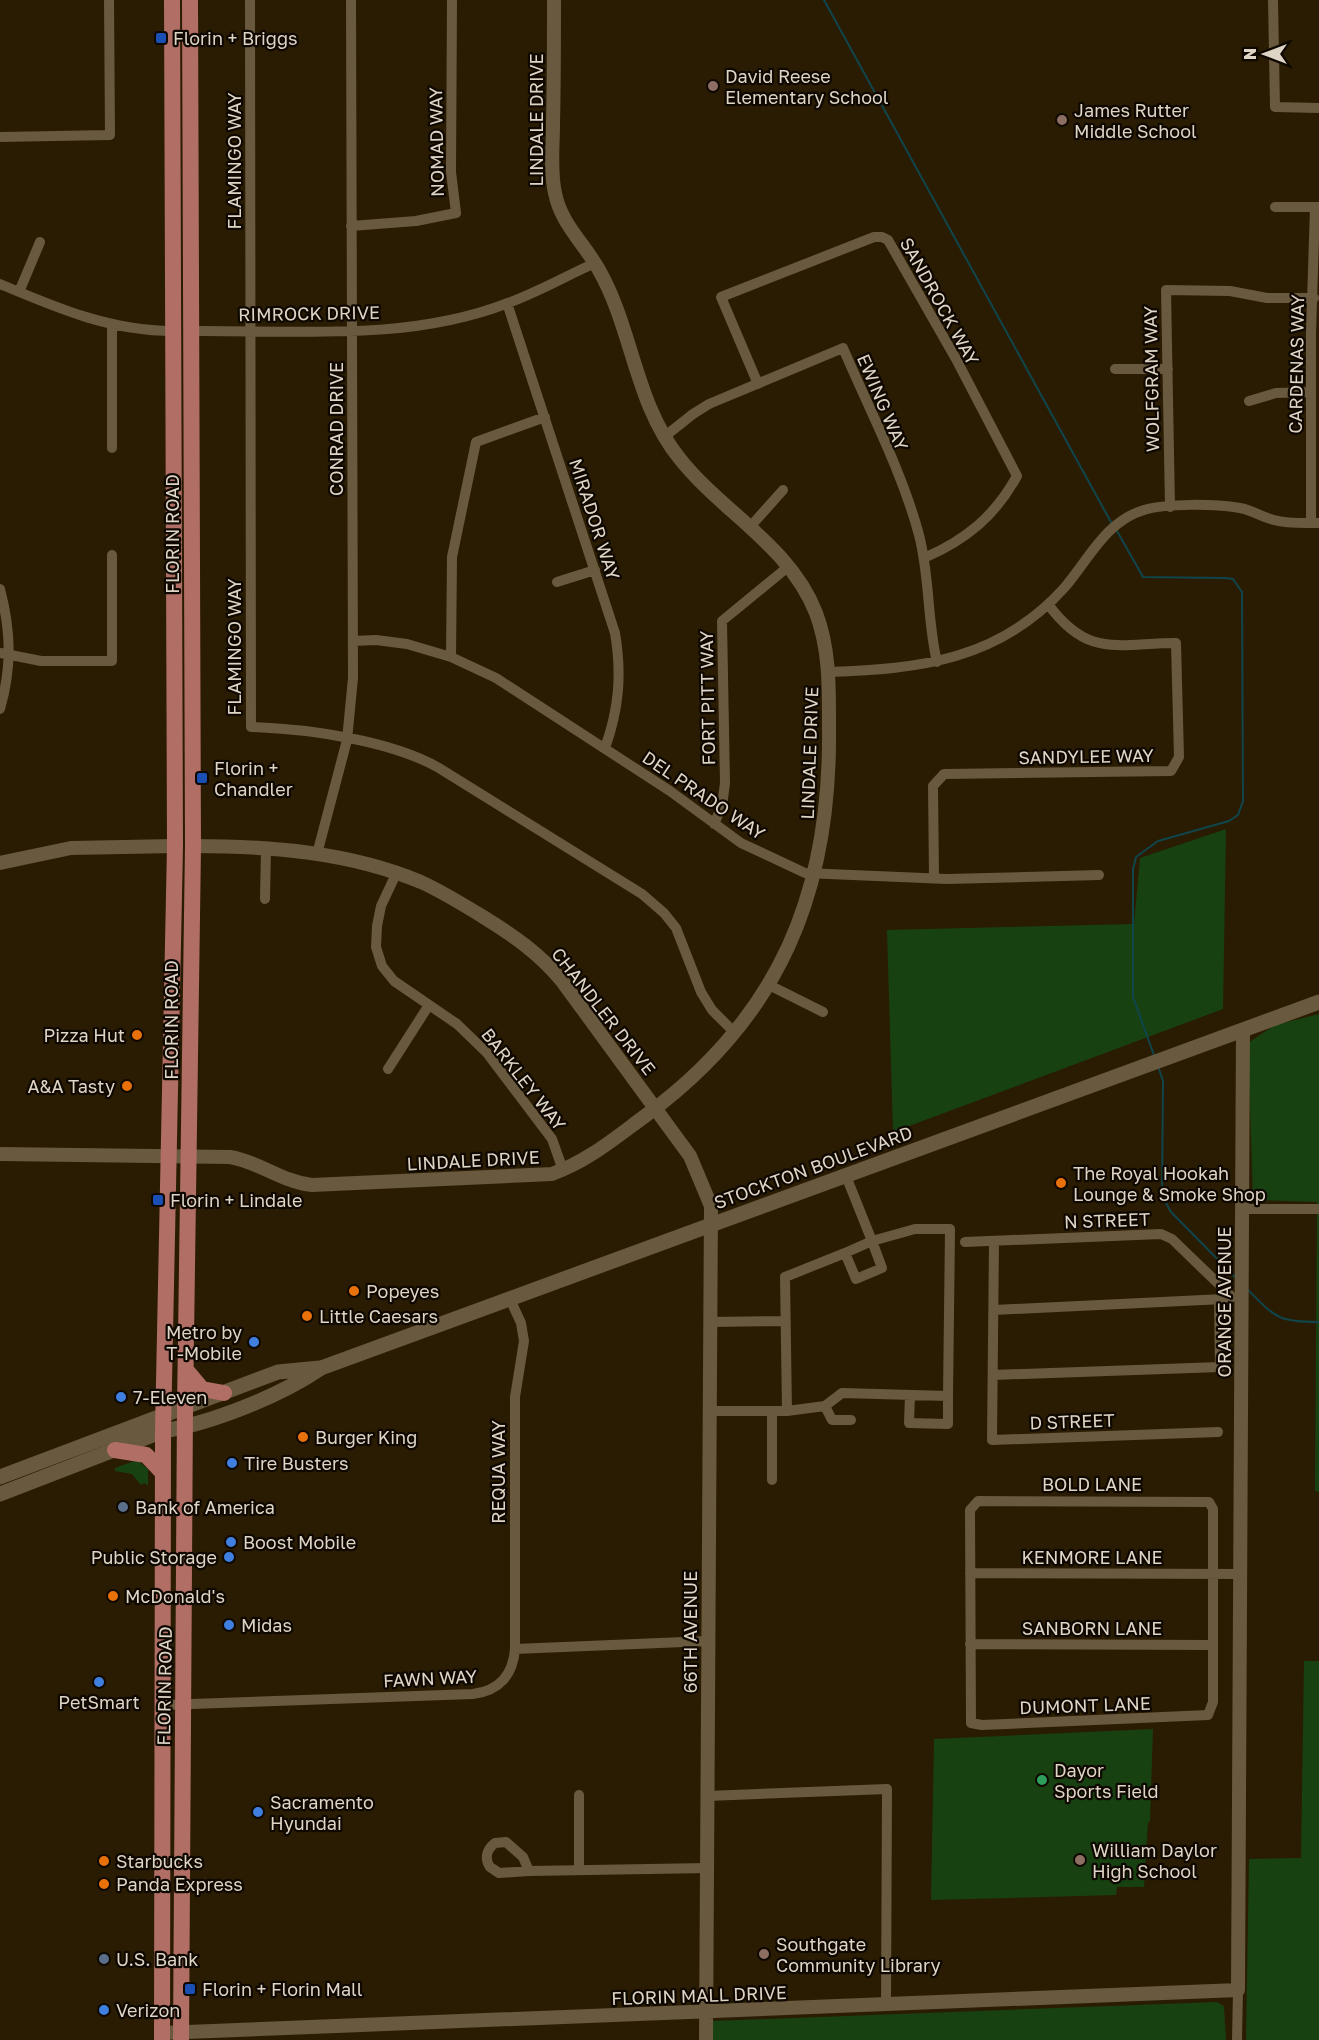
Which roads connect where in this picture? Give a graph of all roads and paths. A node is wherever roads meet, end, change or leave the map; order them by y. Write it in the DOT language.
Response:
graph roads {
  1 [pos="109,0"];
  2 [pos="172,0"];
  3 [pos="190,0"];
  4 [pos="250,0"];
  5 [pos="351,0"];
  6 [pos="452,0"];
  7 [pos="554,0"];
  8 [pos="1273,0"];
  9 [pos="1319,108"];
  10 [pos="0,137"];
  11 [pos="1275,207"];
  12 [pos="1317,207"];
  13 [pos="351,226"];
  14 [pos="40,242"];
  15 [pos="595,263"];
  16 [pos="0,284"];
  17 [pos="19,292"];
  18 [pos="1314,298"];
  19 [pos="507,303"];
  20 [pos="173,307"];
  21 [pos="112,326"];
  22 [pos="173,331"];
  23 [pos="251,331"];
  24 [pos="191,332"];
  25 [pos="352,332"];
  26 [pos="190,357"];
  27 [pos="1115,369"];
  28 [pos="1168,369"];
  29 [pos="758,384"];
  30 [pos="1311,392"];
  31 [pos="1249,401"];
  32 [pos="545,417"];
  33 [pos="664,437"];
  34 [pos="112,448"];
  35 [pos="783,490"];
  36 [pos="1170,507"];
  37 [pos="1315,523"];
  38 [pos="750,527"];
  39 [pos="112,555"];
  40 [pos="924,558"];
  41 [pos="789,566"];
  42 [pos="595,570"];
  43 [pos="557,582"];
  44 [pos="0,589"];
  45 [pos="1048,604"];
  46 [pos="353,640"];
  47 [pos="5,654"];
  48 [pos="451,657"];
  49 [pos="938,662"];
  50 [pos="829,672"];
  51 [pos="0,709"];
  52 [pos="347,740"];
  53 [pos="605,748"];
  54 [pos="175,823"];
  55 [pos="714,824"];
  56 [pos="175,846"];
  57 [pos="193,846"];
  58 [pos="266,848"];
  59 [pos="317,854"];
  60 [pos="0,863"];
  61 [pos="192,870"];
  62 [pos="396,874"];
  63 [pos="1099,875"];
  64 [pos="816,876"];
  65 [pos="934,878"];
  66 [pos="265,899"];
  67 [pos="769,984"];
  68 [pos="1319,1002"];
  69 [pos="429,1005"];
  70 [pos="823,1012"];
  71 [pos="1243,1030"];
  72 [pos="734,1032"];
  73 [pos="388,1069"];
  74 [pos="656,1108"];
  75 [pos="0,1154"];
  76 [pos="170,1154"];
  77 [pos="190,1155"];
  78 [pos="562,1170"];
  79 [pos="846,1176"];
  80 [pos="1242,1209"];
  81 [pos="1319,1209"];
  82 [pos="711,1225"];
  83 [pos="872,1240"];
  84 [pos="965,1242"];
  85 [pos="994,1242"];
  86 [pos="846,1253"];
  87 [pos="1238,1295"];
  88 [pos="510,1299"];
  89 [pos="1219,1300"];
  90 [pos="994,1310"];
  91 [pos="710,1322"];
  92 [pos="785,1322"];
  93 [pos="321,1368"];
  94 [pos="186,1370"];
  95 [pos="993,1375"];
  96 [pos="224,1393"];
  97 [pos="910,1395"];
  98 [pos="948,1396"];
  99 [pos="825,1406"];
  100 [pos="185,1408"];
  101 [pos="710,1411"];
  102 [pos="772,1411"];
  103 [pos="787,1411"];
  104 [pos="851,1420"];
  105 [pos="164,1423"];
  106 [pos="186,1427"];
  107 [pos="1218,1432"];
  108 [pos="115,1450"];
  109 [pos="163,1473"];
  110 [pos="0,1477"];
  111 [pos="772,1480"];
  112 [pos="0,1494"];
  113 [pos="970,1573"];
  114 [pos="1213,1574"];
  115 [pos="1240,1574"];
  116 [pos="708,1641"];
  117 [pos="970,1644"];
  118 [pos="1213,1645"];
  119 [pos="515,1649"];
  120 [pos="184,1704"];
  121 [pos="163,1705"];
  122 [pos="579,1795"];
  123 [pos="707,1796"];
  124 [pos="708,1868"];
  125 [pos="579,1870"];
  126 [pos="529,1871"];
  127 [pos="1238,1990"];
  128 [pos="886,2006"];
  129 [pos="706,2012"];
  130 [pos="162,2036"];
  131 [pos="181,2036"];
  132 [pos="706,2040"];
  133 [pos="1237,2040"];
  1 -- 10 [label="street"];
  2 -- 20 [label="main road, FLORIN ROAD"];
  3 -- 24 [label="main road, FLORIN ROAD"];
  4 -- 23 [label="street, FLAMINGO WAY"];
  5 -- 13 [label="street, CONRAD DRIVE"];
  6 -- 13 [label="street, NOMAD WAY"];
  7 -- 15 [label="street, LINDALE DRIVE"];
  8 -- 9 [label="street"];
  11 -- 12 [label="street"];
  12 -- 18 [label="street, CARDENAS WAY"];
  13 -- 25 [label="street, CONRAD DRIVE"];
  14 -- 17 [label="street"];
  15 -- 19 [label="street, RIMROCK DRIVE"];
  15 -- 33 [label="street, LINDALE DRIVE"];
  16 -- 17 [label="street"];
  17 -- 21 [label="street"];
  18 -- 28 [label="street, WOLFGRAM WAY"];
  18 -- 30 [label="street, CARDENAS WAY"];
  19 -- 25 [label="street, RIMROCK DRIVE"];
  19 -- 32 [label="street, MIRADOR WAY"];
  20 -- 22 [label="main road, FLORIN ROAD"];
  20 -- 24 [label="main road"];
  21 -- 22 [label="street"];
  21 -- 34 [label="street"];
  22 -- 26 [label="main road"];
  22 -- 54 [label="main road, FLORIN ROAD"];
  23 -- 24 [label="street, RIMROCK DRIVE"];
  23 -- 25 [label="street, RIMROCK DRIVE"];
  23 -- 52 [label="street, FLAMINGO WAY"];
  24 -- 26 [label="main road, FLORIN ROAD"];
  25 -- 46 [label="street, CONRAD DRIVE"];
  26 -- 57 [label="main road, FLORIN ROAD"];
  27 -- 28 [label="street"];
  28 -- 36 [label="street, WOLFGRAM WAY"];
  29 -- 33 [label="street, EWING WAY"];
  29 -- 40 [label="street, EWING WAY"];
  29 -- 40 [label="street, SANDROCK WAY"];
  30 -- 31 [label="street"];
  30 -- 37 [label="street, CARDENAS WAY"];
  32 -- 42 [label="street, MIRADOR WAY"];
  32 -- 48 [label="street"];
  33 -- 38 [label="street, LINDALE DRIVE"];
  35 -- 38 [label="street"];
  36 -- 37 [label="street"];
  36 -- 45 [label="street"];
  38 -- 41 [label="street, LINDALE DRIVE"];
  39 -- 47 [label="street"];
  40 -- 49 [label="street, EWING WAY"];
  41 -- 50 [label="street, LINDALE DRIVE"];
  41 -- 55 [label="street, FORT PITT WAY"];
  42 -- 43 [label="street"];
  42 -- 53 [label="street, MIRADOR WAY"];
  44 -- 47 [label="street"];
  45 -- 49 [label="street"];
  45 -- 65 [label="street, SANDYLEE WAY"];
  46 -- 48 [label="street, DEL PRADO WAY"];
  46 -- 52 [label="street, CONRAD DRIVE"];
  47 -- 51 [label="street"];
  48 -- 53 [label="street, DEL PRADO WAY"];
  49 -- 50 [label="street"];
  50 -- 64 [label="street, LINDALE DRIVE"];
  52 -- 59 [label="street, CONRAD DRIVE"];
  52 -- 72 [label="street, FLAMINGO WAY"];
  53 -- 55 [label="street, DEL PRADO WAY"];
  54 -- 56 [label="main road, FLORIN ROAD"];
  54 -- 57 [label="main road"];
  55 -- 64 [label="street, DEL PRADO WAY"];
  56 -- 60 [label="street"];
  56 -- 61 [label="main road"];
  56 -- 76 [label="main road, FLORIN ROAD"];
  57 -- 58 [label="street, CHANDLER DRIVE"];
  57 -- 61 [label="main road, FLORIN ROAD"];
  58 -- 59 [label="street, CHANDLER DRIVE"];
  58 -- 66 [label="street"];
  59 -- 62 [label="street, CHANDLER DRIVE"];
  61 -- 77 [label="main road, FLORIN ROAD"];
  62 -- 69 [label="street, BARKLEY WAY"];
  62 -- 74 [label="street, CHANDLER DRIVE"];
  63 -- 65 [label="street, DEL PRADO WAY"];
  64 -- 65 [label="street, DEL PRADO WAY"];
  64 -- 67 [label="street, LINDALE DRIVE"];
  67 -- 70 [label="street"];
  67 -- 72 [label="street, LINDALE DRIVE"];
  68 -- 71 [label="main road, STOCKTON BOULEVARD"];
  69 -- 73 [label="street"];
  69 -- 78 [label="street, BARKLEY WAY"];
  71 -- 79 [label="main road, STOCKTON BOULEVARD"];
  71 -- 80 [label="street, ORANGE AVENUE"];
  72 -- 74 [label="street, LINDALE DRIVE"];
  74 -- 78 [label="street, LINDALE DRIVE"];
  74 -- 82 [label="street, CHANDLER DRIVE"];
  75 -- 76 [label="street, LINDALE DRIVE"];
  76 -- 77 [label="street, LINDALE DRIVE"];
  76 -- 105 [label="main road, FLORIN ROAD"];
  77 -- 78 [label="street, LINDALE DRIVE"];
  77 -- 94 [label="main road, FLORIN ROAD"];
  79 -- 82 [label="main road, STOCKTON BOULEVARD"];
  79 -- 83 [label="street"];
  80 -- 81 [label="street"];
  80 -- 87 [label="street, ORANGE AVENUE"];
  82 -- 88 [label="main road, STOCKTON BOULEVARD"];
  82 -- 91 [label="street, 66TH AVENUE"];
  83 -- 86 [label="street"];
  83 -- 86 [label="street"];
  83 -- 98 [label="street"];
  84 -- 85 [label="street, N STREET"];
  85 -- 87 [label="street, N STREET"];
  85 -- 90 [label="street"];
  86 -- 92 [label="street"];
  87 -- 89 [label="street"];
  87 -- 115 [label="street, ORANGE AVENUE"];
  88 -- 93 [label="main road, STOCKTON BOULEVARD"];
  88 -- 119 [label="street, REQUA WAY"];
  89 -- 90 [label="street"];
  89 -- 95 [label="street"];
  90 -- 95 [label="street"];
  91 -- 92 [label="street"];
  91 -- 101 [label="street, 66TH AVENUE"];
  92 -- 103 [label="street"];
  93 -- 96 [label="main road, STOCKTON BOULEVARD"];
  93 -- 106 [label="main road, STOCKTON BOULEVARD"];
  94 -- 96 [label="main road"];
  94 -- 100 [label="main road, FLORIN ROAD"];
  95 -- 107 [label="street, D STREET"];
  96 -- 100 [label="main road, STOCKTON BOULEVARD"];
  97 -- 98 [label="street"];
  97 -- 98 [label="street"];
  97 -- 99 [label="street"];
  99 -- 103 [label="street"];
  99 -- 104 [label="street"];
  100 -- 105 [label="main road, STOCKTON BOULEVARD"];
  100 -- 106 [label="main road, FLORIN ROAD"];
  101 -- 102 [label="street"];
  101 -- 116 [label="street, 66TH AVENUE"];
  102 -- 103 [label="street"];
  102 -- 111 [label="street"];
  105 -- 106 [label="main road, STOCKTON BOULEVARD"];
  105 -- 108 [label="main road, STOCKTON BOULEVARD"];
  105 -- 109 [label="main road, FLORIN ROAD"];
  105 -- 110 [label="main road, STOCKTON BOULEVARD"];
  106 -- 120 [label="main road, FLORIN ROAD"];
  108 -- 109 [label="main road"];
  108 -- 112 [label="main road, STOCKTON BOULEVARD"];
  109 -- 121 [label="main road, FLORIN ROAD"];
  113 -- 114 [label="street, KENMORE LANE"];
  113 -- 114 [label="street, BOLD LANE"];
  113 -- 117 [label="street, DUMONT LANE"];
  114 -- 115 [label="street"];
  114 -- 118 [label="street, DUMONT LANE"];
  115 -- 127 [label="street, ORANGE AVENUE"];
  116 -- 119 [label="street"];
  116 -- 123 [label="street, 66TH AVENUE"];
  117 -- 118 [label="street, SANBORN LANE"];
  117 -- 118 [label="street, DUMONT LANE"];
  119 -- 120 [label="street, FAWN WAY"];
  120 -- 121 [label="street, FAWN WAY"];
  120 -- 131 [label="main road, FLORIN ROAD"];
  121 -- 130 [label="main road, FLORIN ROAD"];
  122 -- 125 [label="street"];
  123 -- 124 [label="street, 66TH AVENUE"];
  123 -- 128 [label="street"];
  124 -- 125 [label="street"];
  124 -- 129 [label="street, 66TH AVENUE"];
  125 -- 126 [label="street"];
  127 -- 128 [label="street, FLORIN MALL DRIVE"];
  127 -- 133 [label="street, ORANGE AVENUE"];
  128 -- 129 [label="street, FLORIN MALL DRIVE"];
  129 -- 131 [label="street, FLORIN MALL DRIVE"];
  129 -- 132 [label="street, 66TH AVENUE"];
  130 -- 131 [label="street, FLORIN MALL DRIVE"];
}
